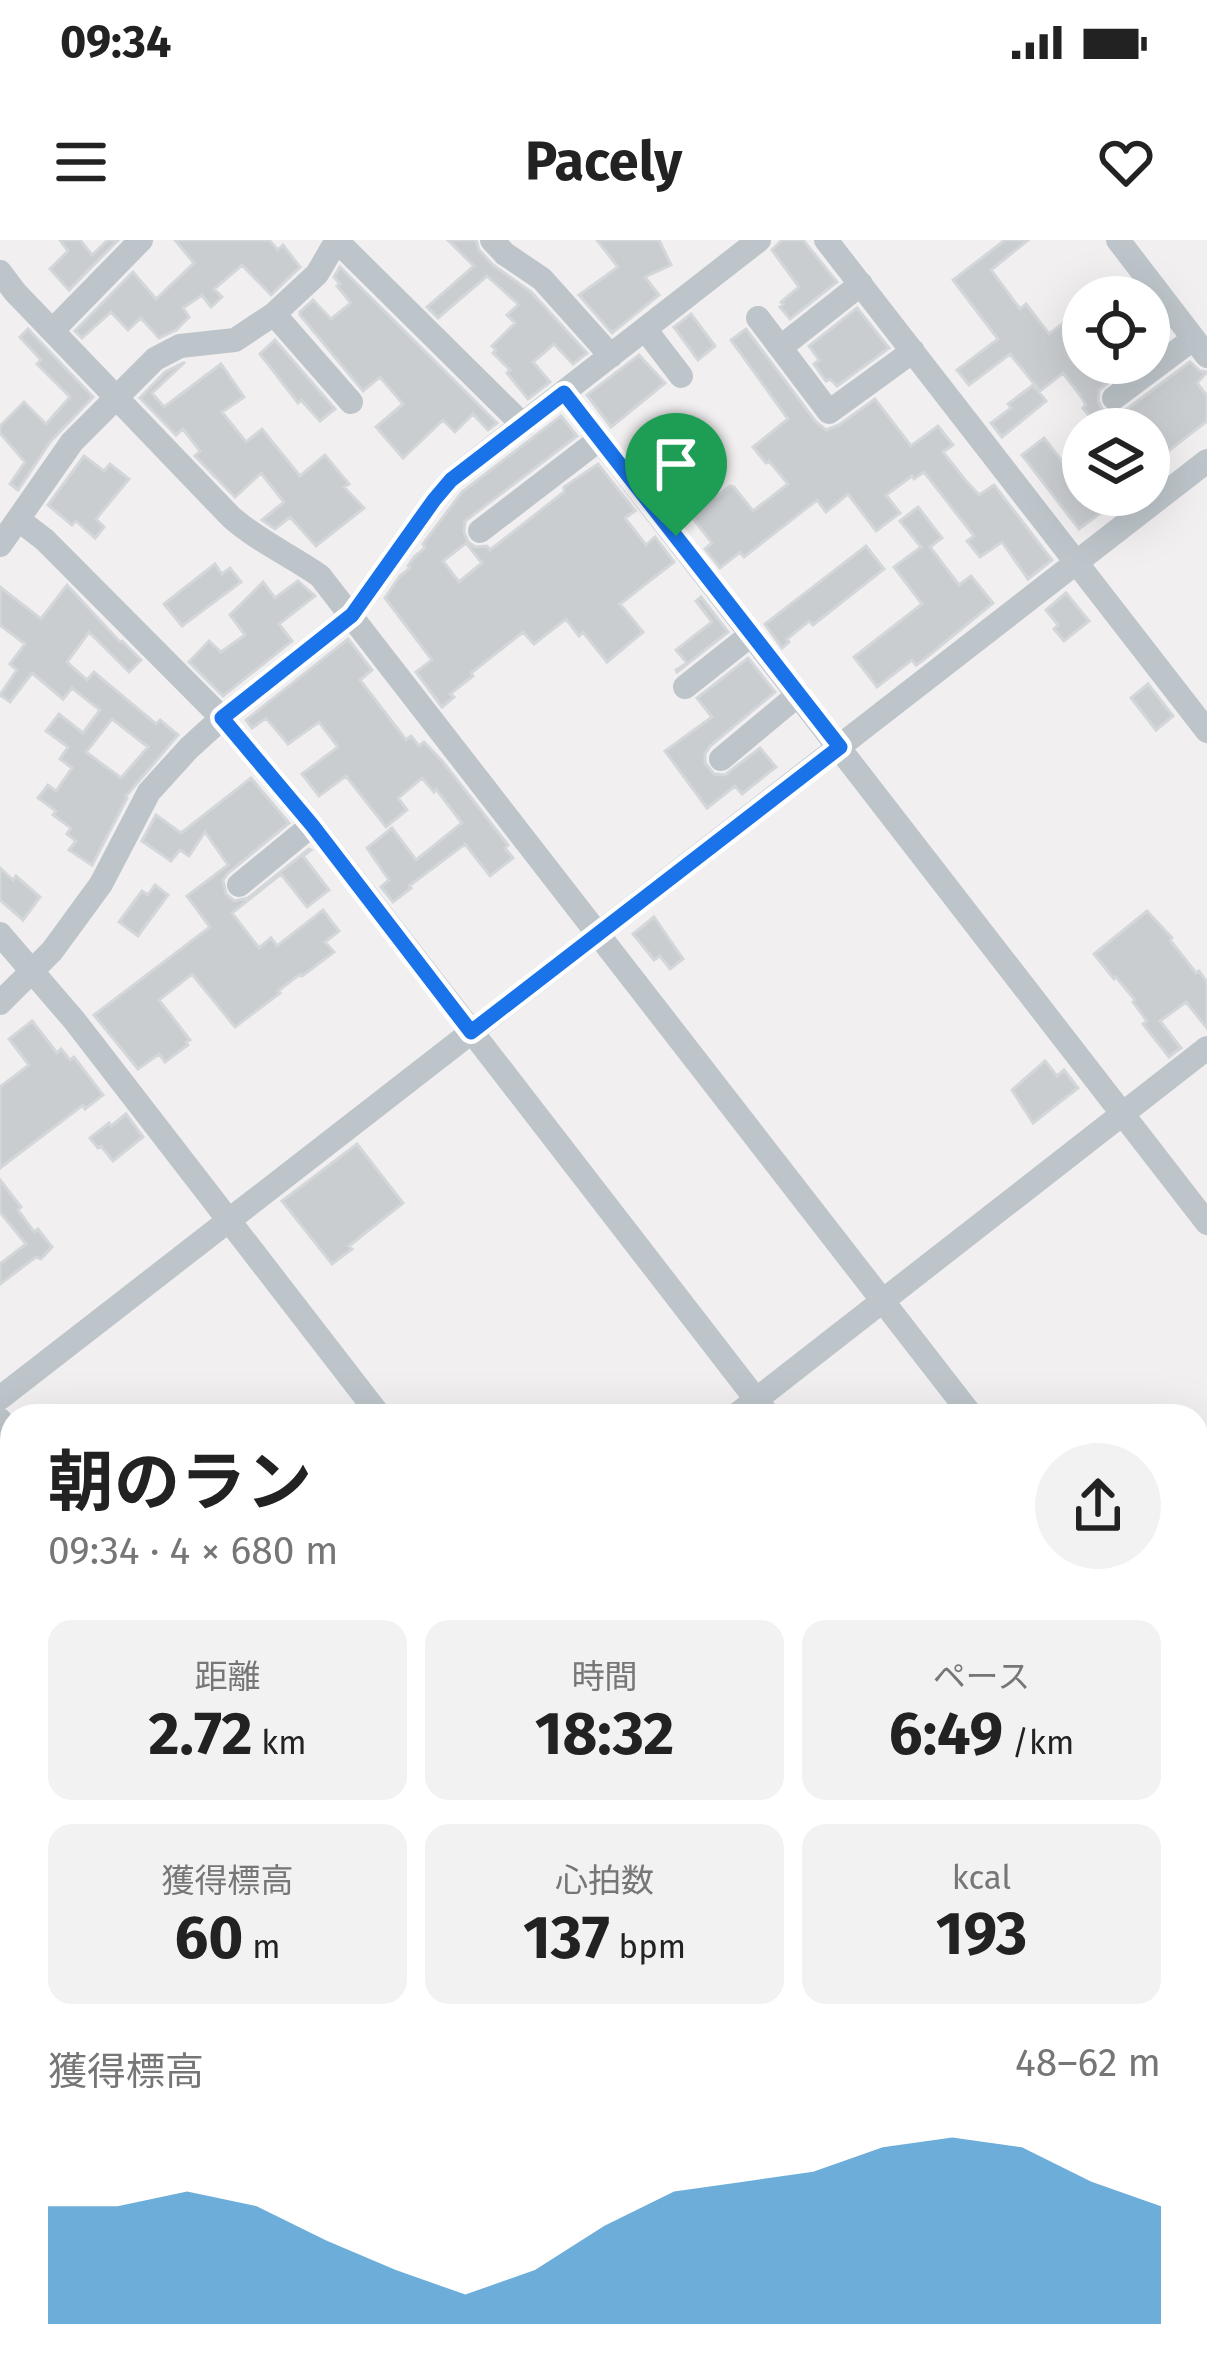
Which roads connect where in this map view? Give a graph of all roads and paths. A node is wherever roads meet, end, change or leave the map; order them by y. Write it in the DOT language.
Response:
graph roads {
  1 [pos="142,240"];
  2 [pos="337,240"];
  3 [pos="492,240"];
  4 [pos="759,240"];
  5 [pos="826,240"];
  6 [pos="1118,240"];
  7 [pos="0,272"];
  8 [pos="860,284"];
  9 [pos="274,314"];
  10 [pos="758,318"];
  11 [pos="54,329"];
  12 [pos="646,329"];
  13 [pos="782,347"];
  14 [pos="1200,348"];
  15 [pos="913,351"];
  16 [pos="611,356"];
  17 [pos="681,376"];
  18 [pos="564,393"];
  19 [pos="116,395"];
  20 [pos="1114,398"];
  21 [pos="351,402"];
  22 [pos="523,424"];
  23 [pos="600,439"];
  24 [pos="1207,461"];
  25 [pos="1170,483"];
  26 [pos="1123,516"];
  27 [pos="20,520"];
  28 [pos="480,531"];
  29 [pos="0,545"];
  30 [pos="1076,561"];
  31 [pos="352,615"];
  32 [pos="752,634"];
  33 [pos="685,687"];
  34 [pos="799,694"];
  35 [pos="222,718"];
  36 [pos="1207,730"];
  37 [pos="840,747"];
  38 [pos="721,759"];
  39 [pos="312,825"];
  40 [pos="239,885"];
  41 [pos="0,934"];
  42 [pos="598,934"];
  43 [pos="34,971"];
  44 [pos="0,1004"];
  45 [pos="471,1032"];
  46 [pos="1207,1048"];
  47 [pos="1122,1112"];
  48 [pos="227,1221"];
  49 [pos="1207,1223"];
  50 [pos="882,1303"];
  51 [pos="0,1398"];
  52 [pos="371,1404"];
  53 [pos="759,1404"];
  54 [pos="767,1404"];
  55 [pos="962,1404"];
  1 -- 11 [label="street"];
  2 -- 9 [label="street"];
  2 -- 22 [label="street"];
  3 -- 16 [label="street"];
  4 -- 12 [label="street"];
  5 -- 8 [label="street"];
  6 -- 14 [label="street"];
  7 -- 11 [label="street"];
  8 -- 13 [label="street"];
  8 -- 15 [label="street"];
  9 -- 19 [label="street"];
  9 -- 21 [label="street"];
  10 -- 13 [label="street"];
  11 -- 19 [label="street"];
  12 -- 16 [label="street"];
  12 -- 17 [label="street"];
  13 -- 15 [label="street"];
  14 -- 20 [label="street"];
  15 -- 30 [label="street"];
  16 -- 18 [label="street"];
  18 -- 22 [label="street"];
  18 -- 23 [label="street"];
  19 -- 27 [label="street"];
  19 -- 31 [label="street"];
  22 -- 31 [label="street"];
  23 -- 28 [label="street"];
  23 -- 32 [label="street"];
  24 -- 25 [label="street"];
  26 -- 30 [label="street"];
  27 -- 29 [label="street"];
  27 -- 35 [label="street"];
  30 -- 36 [label="street"];
  30 -- 37 [label="street"];
  31 -- 35 [label="street"];
  31 -- 42 [label="street"];
  32 -- 33 [label="street"];
  32 -- 34 [label="street"];
  34 -- 37 [label="street"];
  34 -- 38 [label="street"];
  35 -- 39 [label="street"];
  35 -- 43 [label="street"];
  37 -- 42 [label="street"];
  37 -- 47 [label="street"];
  39 -- 40 [label="street"];
  39 -- 45 [label="street"];
  41 -- 43 [label="street"];
  42 -- 45 [label="street"];
  42 -- 50 [label="street"];
  43 -- 44 [label="street"];
  43 -- 48 [label="street"];
  45 -- 48 [label="street"];
  45 -- 53 [label="street"];
  46 -- 47 [label="street"];
  47 -- 49 [label="street"];
  47 -- 50 [label="street"];
  48 -- 51 [label="street"];
  48 -- 52 [label="street"];
  50 -- 54 [label="street"];
  50 -- 55 [label="street"];
}
